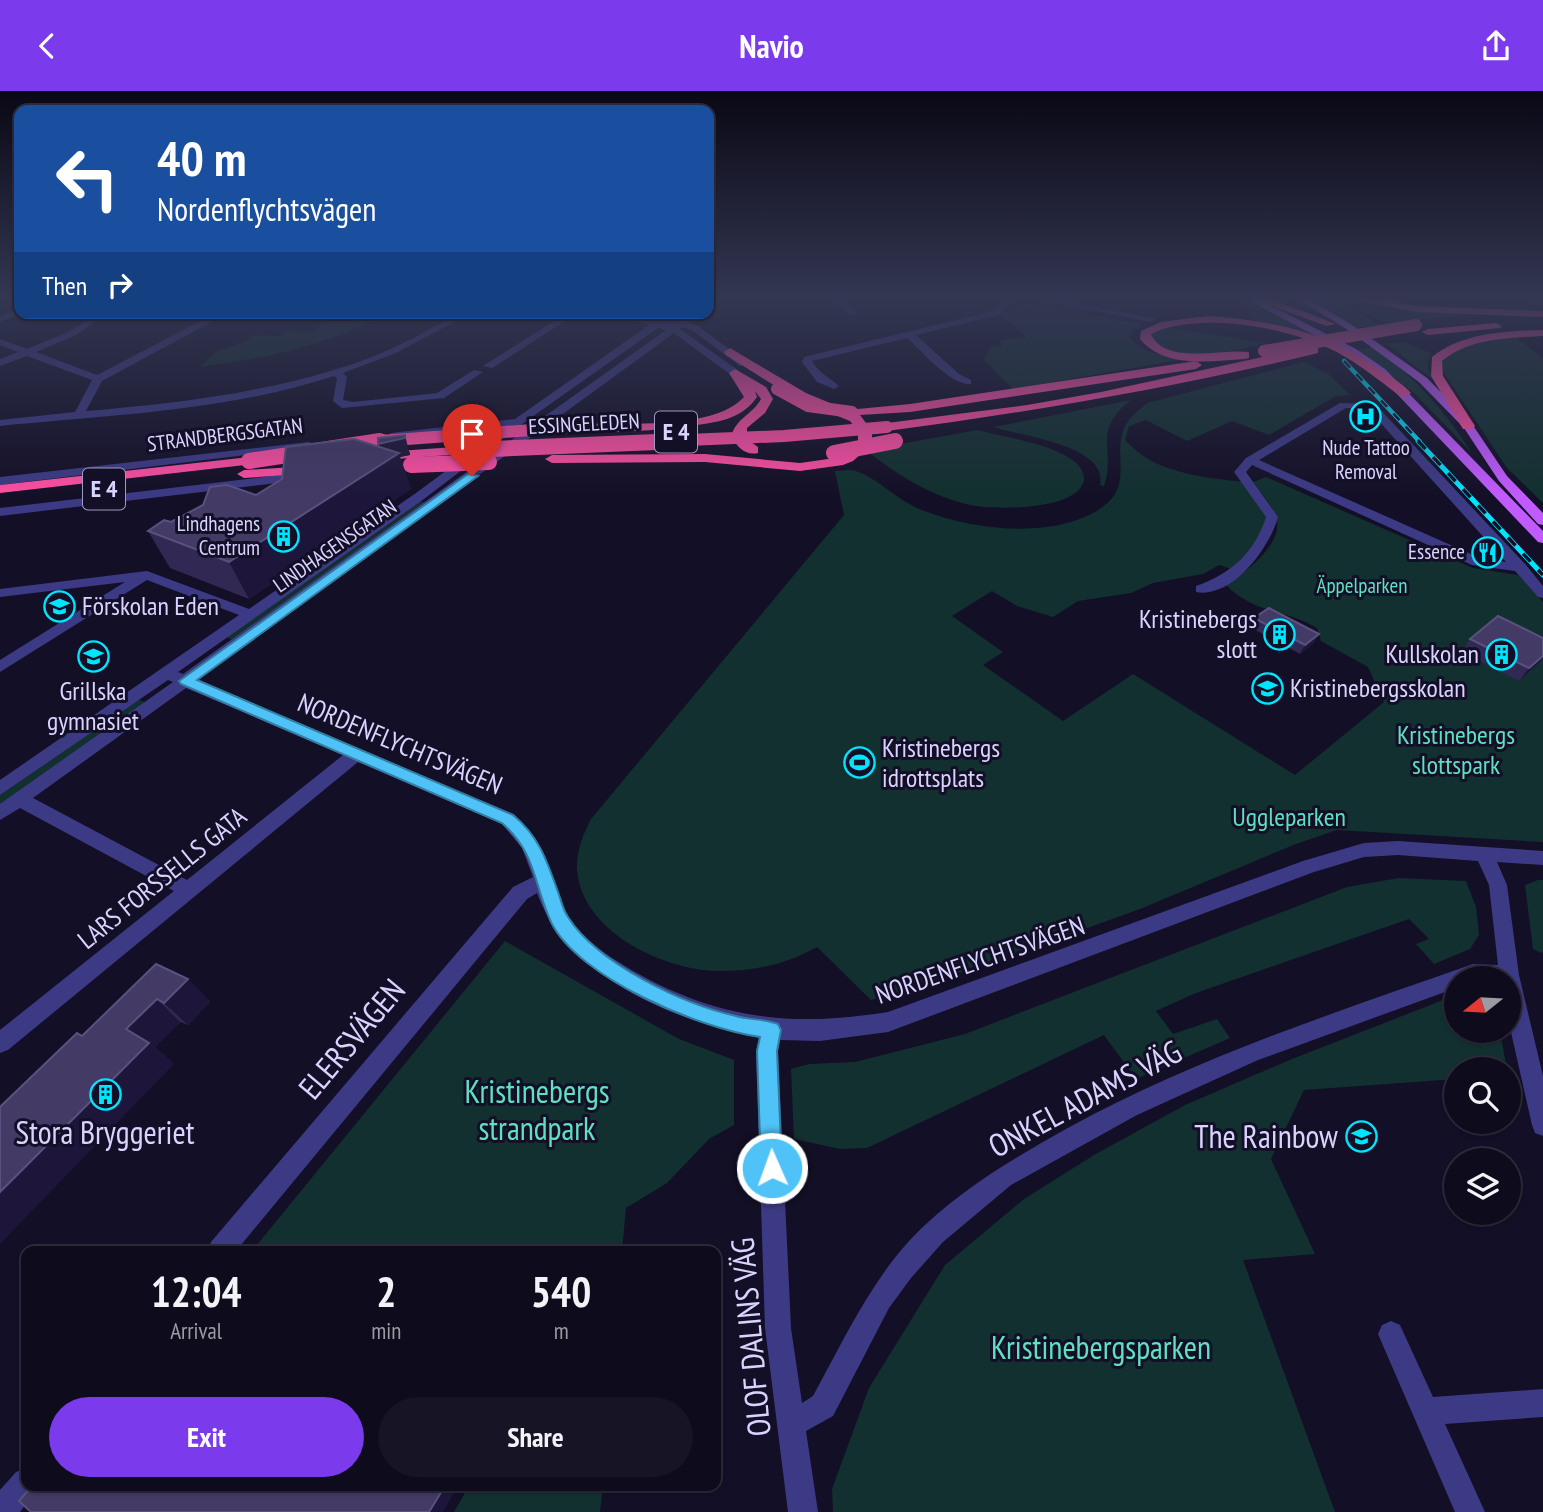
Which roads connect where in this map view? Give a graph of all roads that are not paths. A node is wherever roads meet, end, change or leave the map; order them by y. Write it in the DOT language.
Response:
graph roads {
  1 [pos="57,364"];
  2 [pos="125,364"];
  3 [pos="357,364"];
  4 [pos="491,364"];
  5 [pos="600,364"];
  6 [pos="601,364"];
  7 [pos="623,364"];
  8 [pos="724,364"];
  9 [pos="745,364"];
  10 [pos="750,364"];
  11 [pos="809,364"];
  12 [pos="942,364"];
  13 [pos="1205,364"];
  14 [pos="1206,364"];
  15 [pos="1236,364"];
  16 [pos="1364,364"];
  17 [pos="1371,364"];
  18 [pos="1404,364"];
  19 [pos="1438,364"];
  20 [pos="749,368"];
  21 [pos="616,369"];
  22 [pos="336,372"];
  23 [pos="735,373"];
  24 [pos="97,379"];
  25 [pos="967,383"];
  26 [pos="1167,383"];
  27 [pos="834,386"];
  28 [pos="1405,393"];
  29 [pos="764,394"];
  30 [pos="79,415"];
  31 [pos="518,422"];
  32 [pos="0,423"];
  33 [pos="883,423"];
  34 [pos="537,426"];
  35 [pos="1468,426"];
  36 [pos="753,450"];
  37 [pos="834,453"];
  38 [pos="632,457"];
  39 [pos="1250,460"];
  40 [pos="249,461"];
  41 [pos="373,467"];
  42 [pos="327,471"];
  43 [pos="452,472"];
  44 [pos="472,476"];
  45 [pos="207,477"];
  46 [pos="0,481"];
  47 [pos="0,489"];
  48 [pos="0,501"];
  49 [pos="0,512"];
  50 [pos="1543,521"];
  51 [pos="1543,539"];
  52 [pos="1521,568"];
  53 [pos="147,575"];
  54 [pos="1201,589"];
  55 [pos="0,593"];
  56 [pos="1543,594"];
  57 [pos="250,614"];
  58 [pos="0,667"];
  59 [pos="166,673"];
  60 [pos="186,681"];
  61 [pos="357,753"];
  62 [pos="0,789"];
  63 [pos="19,800"];
  64 [pos="0,813"];
  65 [pos="1484,853"];
  66 [pos="1543,858"];
  67 [pos="544,880"];
  68 [pos="189,890"];
  69 [pos="1508,966"];
  70 [pos="1444,983"];
  71 [pos="1521,1013"];
  72 [pos="772,1030"];
  73 [pos="0,1043"];
  74 [pos="1535,1058"];
  75 [pos="1543,1125"];
  76 [pos="224,1246"];
  77 [pos="1391,1334"];
  78 [pos="1543,1403"];
  79 [pos="1426,1411"];
  80 [pos="792,1424"];
  81 [pos="21,1488"];
  82 [pos="1,1512"];
  83 [pos="803,1512"];
  84 [pos="1470,1512"];
  1 -- 24 [label="street"];
  2 -- 24 [label="street"];
  3 -- 22 [label="street"];
  4 -- 22 [label="street"];
  5 -- 31 [label="street, LINDHAGENSGATAN"];
  6 -- 21 [label="street"];
  7 -- 21 [label="street, LINDHAGENSGATAN"];
  8 -- 23 [label="street"];
  9 -- 20 [label="street"];
  10 -- 38 [label="highway"];
  11 -- 27 [label="street"];
  12 -- 25 [label="street"];
  13 -- 29 [label="highway, bridge"];
  14 -- 33 [label="highway, ESSINGELEDEN / E 4"];
  15 -- 26 [label="highway, ESSINGELEDEN / E 4"];
  16 -- 28 [label="highway"];
  17 -- 28 [label="main road"];
  18 -- 35 [label="main road"];
  19 -- 35 [label="highway"];
  20 -- 29 [label="highway"];
  21 -- 34 [label="street, LINDHAGENSGATAN"];
  22 -- 30 [label="street"];
  23 -- 29 [label="highway"];
  24 -- 30 [label="street"];
  26 -- 33 [label="highway, ESSINGELEDEN / E 4"];
  26 -- 37 [label="highway, bridge"];
  28 -- 51 [label="main road"];
  29 -- 36 [label="highway"];
  29 -- 37 [label="highway, bridge"];
  29 -- 40 [label="highway, bridge"];
  30 -- 32 [label="street"];
  31 -- 34 [label="street, STRANDBERGSGATAN"];
  31 -- 43 [label="street, LINDHAGENSGATAN"];
  31 -- 46 [label="street, STRANDBERGSGATAN"];
  33 -- 40 [label="highway, ESSINGELEDEN / E 4, bridge"];
  33 -- 45 [label="highway, ESSINGELEDEN / E 4, bridge"];
  34 -- 44 [label="street, LINDHAGENSGATAN"];
  35 -- 50 [label="main road"];
  36 -- 37 [label="highway"];
  36 -- 38 [label="highway"];
  38 -- 41 [label="highway, bridge"];
  39 -- 52 [label="street"];
  39 -- 52 [label="street"];
  39 -- 54 [label="street"];
  40 -- 47 [label="highway, E 4"];
  41 -- 43 [label="street"];
  42 -- 45 [label="highway"];
  42 -- 49 [label="street, STRANDBERGSGATAN"];
  43 -- 44 [label="street"];
  43 -- 57 [label="street, LINDHAGENSGATAN"];
  44 -- 60 [label="street, LINDHAGENSGATAN"];
  45 -- 48 [label="highway, E 4"];
  52 -- 56 [label="street"];
  53 -- 55 [label="street"];
  53 -- 57 [label="street"];
  53 -- 58 [label="street"];
  57 -- 59 [label="street, LINDHAGENSGATAN"];
  59 -- 60 [label="street, NORDENFLYCHTSVÄGEN"];
  59 -- 62 [label="street, LINDHAGENSGATAN"];
  60 -- 61 [label="street, NORDENFLYCHTSVÄGEN"];
  60 -- 63 [label="street, LINDHAGENSGATAN"];
  61 -- 67 [label="street, NORDENFLYCHTSVÄGEN"];
  61 -- 68 [label="street, LARS FORSSELLS GATA"];
  63 -- 64 [label="street, LINDHAGENSGATAN"];
  63 -- 68 [label="street"];
  65 -- 66 [label="street, NORDENFLYCHTSVÄGEN"];
  65 -- 69 [label="street"];
  65 -- 72 [label="street, NORDENFLYCHTSVÄGEN"];
  67 -- 72 [label="street, NORDENFLYCHTSVÄGEN"];
  67 -- 76 [label="street, ELERSVÄGEN"];
  68 -- 73 [label="street, LARS FORSSELLS GATA"];
  70 -- 80 [label="street, ONKEL ADAMS VÄG"];
  71 -- 74 [label="street"];
  72 -- 80 [label="street, OLOF DALINS VÄG"];
  74 -- 75 [label="street"];
  77 -- 79 [label="street"];
  78 -- 79 [label="street"];
  79 -- 84 [label="street"];
  80 -- 83 [label="street, OLOF DALINS VÄG"];
  81 -- 82 [label="street"];
}
